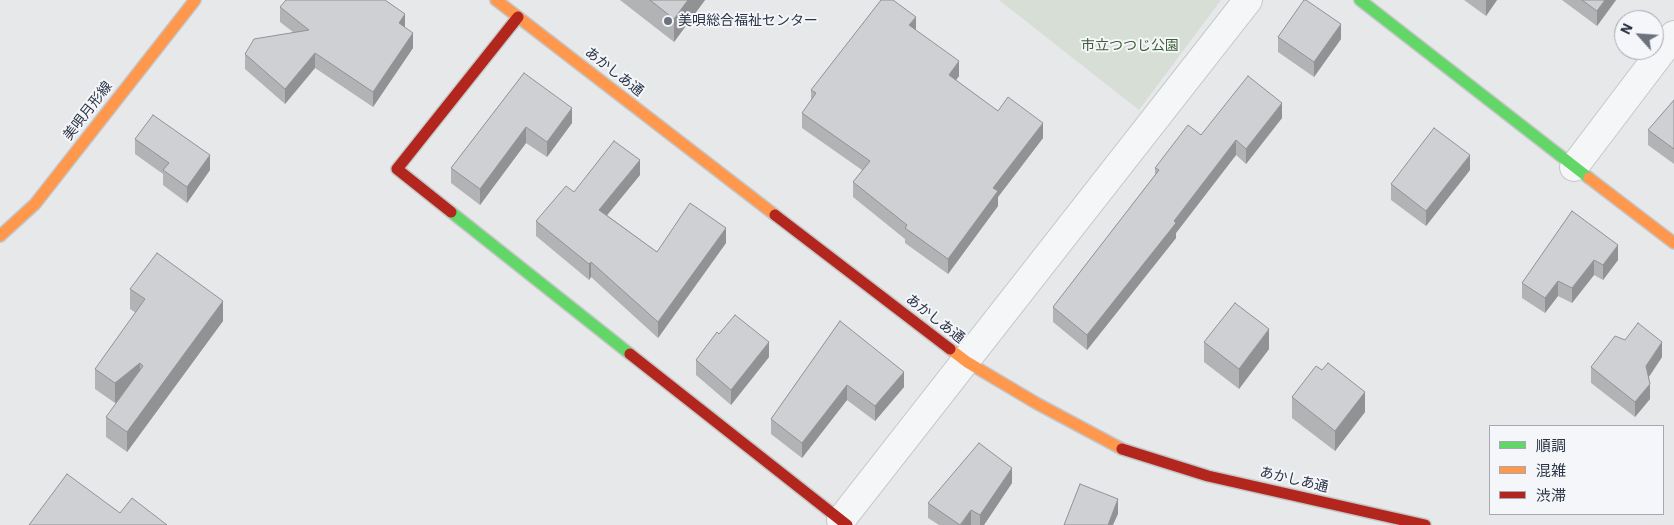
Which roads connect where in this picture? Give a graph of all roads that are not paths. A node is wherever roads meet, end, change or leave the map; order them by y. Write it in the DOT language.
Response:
graph roads {
  1 [pos="194,0"];
  2 [pos="496,0"];
  3 [pos="1248,0"];
  4 [pos="1360,0"];
  5 [pos="518,17"];
  6 [pos="1674,35"];
  7 [pos="1574,167"];
  8 [pos="0,236"];
  9 [pos="1674,243"];
  10 [pos="967,362"];
  11 [pos="844,523"];
  12 [pos="1425,525"];
  1 -- 8 [label="street, 美唄月形線"];
  2 -- 5 [label="street, あかしあ通"];
  3 -- 10 [label="street"];
  4 -- 7 [label="street"];
  5 -- 10 [label="street, あかしあ通"];
  5 -- 11 [label="street"];
  6 -- 7 [label="street"];
  7 -- 9 [label="street"];
  10 -- 11 [label="street"];
  10 -- 12 [label="street, あかしあ通"];
}
